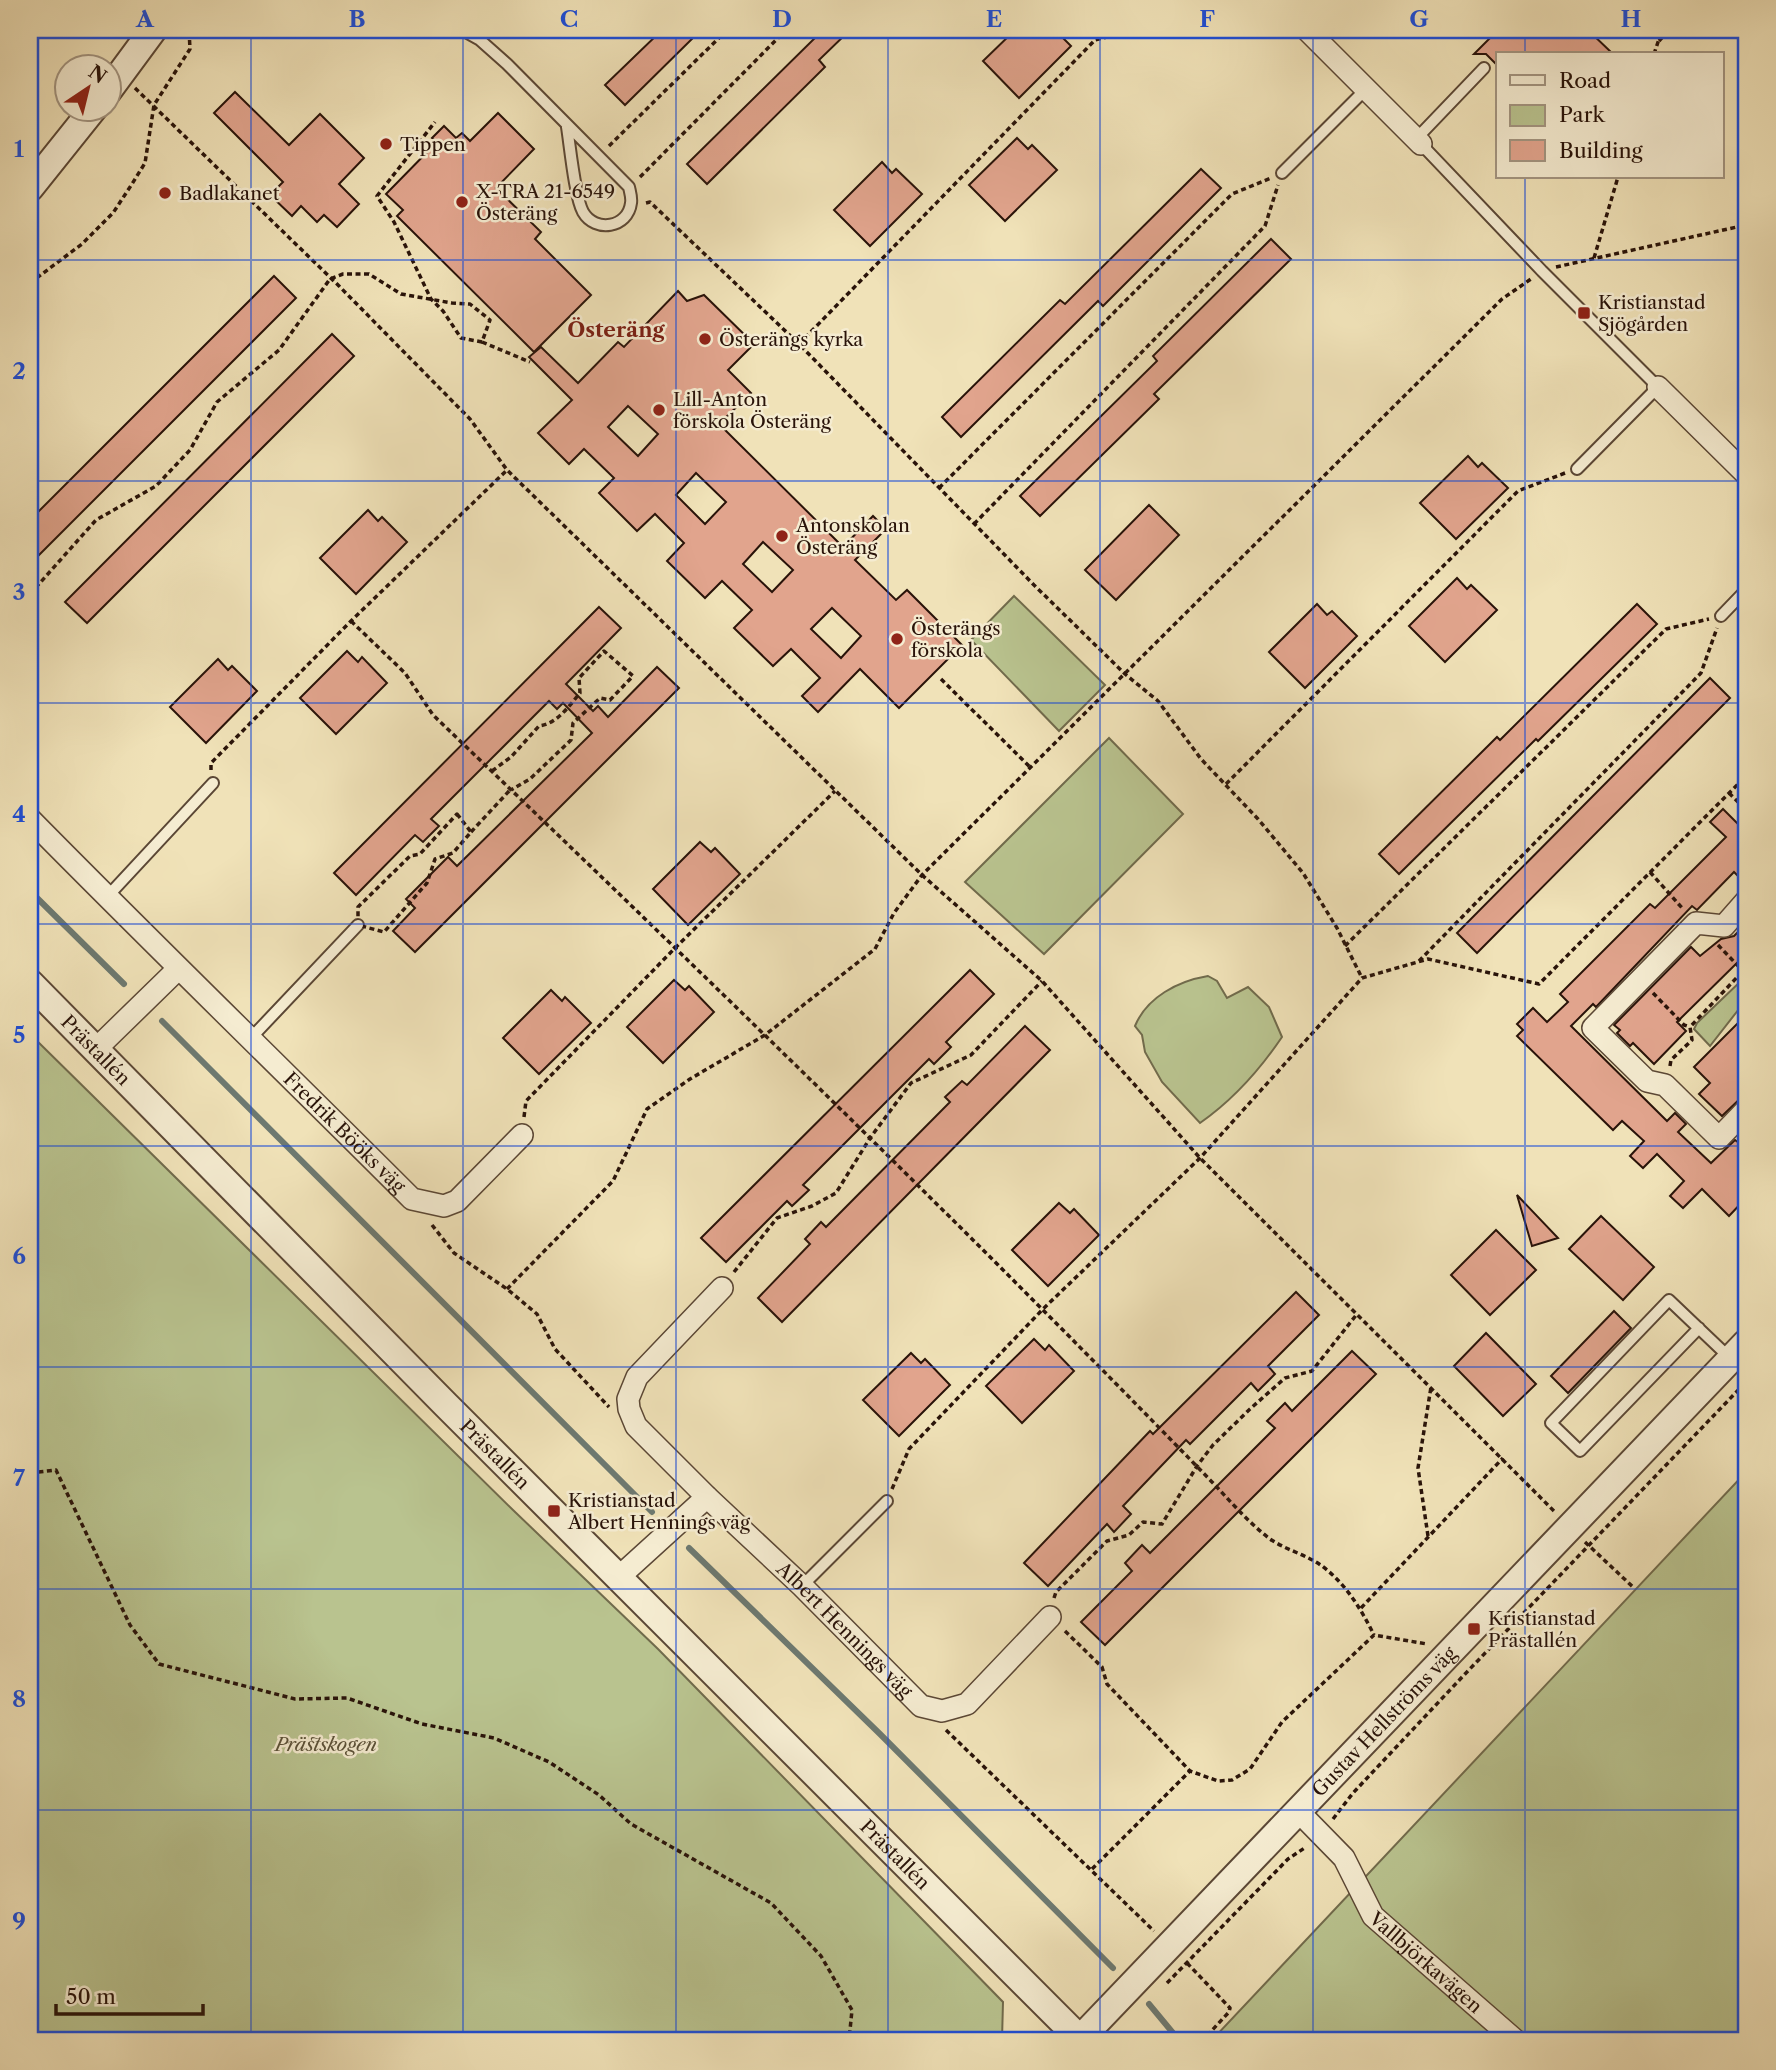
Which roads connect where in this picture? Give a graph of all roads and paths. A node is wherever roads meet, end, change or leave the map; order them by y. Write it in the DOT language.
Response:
graph roads {
  1 [pos="153,30"];
  2 [pos="189,30"];
  3 [pos="461,30"];
  4 [pos="727,30"];
  5 [pos="786,30"];
  6 [pos="1136,30"];
  7 [pos="1307,30"];
  8 [pos="1662,30"];
  9 [pos="1669,30"];
  10 [pos="1657,42"];
  11 [pos="1654,52"];
  12 [pos="1484,68"];
  13 [pos="122,72"];
  14 [pos="122,87"];
  15 [pos="1366,89"];
  16 [pos="154,105"];
  17 [pos="83,122"];
  18 [pos="435,122"];
  19 [pos="567,127"];
  20 [pos="1418,141"];
  21 [pos="598,157"];
  22 [pos="1282,173"];
  23 [pos="1618,178"];
  24 [pos="629,187"];
  25 [pos="30,188"];
  26 [pos="632,203"];
  27 [pos="1746,225"];
  28 [pos="1594,258"];
  29 [pos="1542,271"];
  30 [pos="330,279"];
  31 [pos="30,282"];
  32 [pos="430,299"];
  33 [pos="482,342"];
  34 [pos="799,344"];
  35 [pos="530,362"];
  36 [pos="1658,387"];
  37 [pos="1577,468"];
  38 [pos="507,470"];
  39 [pos="1746,474"];
  40 [pos="939,488"];
  41 [pos="975,524"];
  42 [pos="1746,590"];
  43 [pos="30,594"];
  44 [pos="1721,616"];
  45 [pos="351,621"];
  46 [pos="1125,674"];
  47 [pos="941,680"];
  48 [pos="1031,768"];
  49 [pos="492,771"];
  50 [pos="1746,776"];
  51 [pos="213,783"];
  52 [pos="1225,785"];
  53 [pos="511,790"];
  54 [pos="835,791"];
  55 [pos="1729,793"];
  56 [pos="1746,810"];
  57 [pos="30,819"];
  58 [pos="471,832"];
  59 [pos="922,875"];
  60 [pos="107,897"];
  61 [pos="1746,901"];
  62 [pos="358,925"];
  63 [pos="1345,946"];
  64 [pos="675,948"];
  65 [pos="1418,962"];
  66 [pos="178,969"];
  67 [pos="1746,974"];
  68 [pos="1362,978"];
  69 [pos="1640,980"];
  70 [pos="1042,981"];
  71 [pos="30,983"];
  72 [pos="1690,1027"];
  73 [pos="765,1035"];
  74 [pos="251,1038"];
  75 [pos="96,1049"];
  76 [pos="1665,1085"];
  77 [pos="1746,1111"];
  78 [pos="522,1135"];
  79 [pos="870,1138"];
  80 [pos="1200,1158"];
  81 [pos="412,1199"];
  82 [pos="722,1288"];
  83 [pos="507,1289"];
  84 [pos="1043,1309"];
  85 [pos="1357,1314"];
  86 [pos="1699,1328"];
  87 [pos="1739,1351"];
  88 [pos="1746,1382"];
  89 [pos="1431,1387"];
  90 [pos="636,1426"];
  91 [pos="1503,1458"];
  92 [pos="1197,1466"];
  93 [pos="30,1473"];
  94 [pos="707,1497"];
  95 [pos="887,1501"];
  96 [pos="1570,1527"];
  97 [pos="1428,1536"];
  98 [pos="1589,1546"];
  99 [pos="619,1577"];
  100 [pos="803,1586"];
  101 [pos="1634,1588"];
  102 [pos="1361,1608"];
  103 [pos="1050,1617"];
  104 [pos="1374,1634"];
  105 [pos="1433,1646"];
  106 [pos="921,1706"];
  107 [pos="1190,1772"];
  108 [pos="1298,1811"];
  109 [pos="1321,1834"];
  110 [pos="1091,1870"];
  111 [pos="1179,1955"];
  112 [pos="1160,1988"];
  113 [pos="849,2040"];
  114 [pos="1080,2040"];
  115 [pos="1203,2040"];
  116 [pos="1515,2040"];
  1 -- 13 [label="street"];
  2 -- 16 [label="path"];
  3 -- 19 [label="lane"];
  4 -- 21 [label="path"];
  5 -- 24 [label="path"];
  6 -- 34 [label="path"];
  7 -- 15 [label="street"];
  8 -- 10 [label="path"];
  9 -- 10 [label="path"];
  10 -- 11 [label="path"];
  12 -- 20 [label="lane"];
  14 -- 16 [label="path"];
  15 -- 20 [label="street"];
  15 -- 22 [label="lane"];
  16 -- 30 [label="path"];
  16 -- 31 [label="path"];
  17 -- 25 [label="street"];
  18 -- 32 [label="path"];
  19 -- 21 [label="lane"];
  19 -- 26 [label="lane"];
  20 -- 29 [label="lane"];
  21 -- 24 [label="lane"];
  22 -- 40 [label="path"];
  22 -- 41 [label="path"];
  23 -- 28 [label="path"];
  24 -- 26 [label="lane"];
  26 -- 34 [label="path"];
  27 -- 28 [label="path"];
  28 -- 29 [label="path"];
  29 -- 36 [label="lane"];
  29 -- 46 [label="path"];
  30 -- 32 [label="path"];
  30 -- 38 [label="path"];
  30 -- 43 [label="path"];
  32 -- 33 [label="path"];
  32 -- 33 [label="path"];
  33 -- 35 [label="path"];
  34 -- 40 [label="path"];
  36 -- 37 [label="lane"];
  36 -- 39 [label="street"];
  37 -- 52 [label="path"];
  38 -- 45 [label="path"];
  38 -- 54 [label="path"];
  40 -- 41 [label="path"];
  41 -- 46 [label="path"];
  42 -- 44 [label="lane"];
  44 -- 63 [label="path"];
  44 -- 65 [label="path"];
  45 -- 49 [label="path"];
  45 -- 51 [label="path"];
  46 -- 48 [label="path"];
  46 -- 52 [label="path"];
  47 -- 48 [label="path"];
  48 -- 59 [label="path"];
  49 -- 53 [label="path"];
  49 -- 53 [label="path"];
  50 -- 55 [label="path"];
  51 -- 60 [label="lane"];
  52 -- 63 [label="path"];
  53 -- 58 [label="path"];
  53 -- 64 [label="path"];
  54 -- 59 [label="path"];
  54 -- 64 [label="path"];
  55 -- 56 [label="path"];
  55 -- 65 [label="path"];
  57 -- 60 [label="street, Fredrik Bööks väg"];
  58 -- 62 [label="path"];
  58 -- 62 [label="path"];
  59 -- 70 [label="path"];
  59 -- 73 [label="path"];
  60 -- 66 [label="street, Fredrik Bööks väg"];
  61 -- 69 [label="street"];
  62 -- 74 [label="lane"];
  63 -- 68 [label="path"];
  64 -- 73 [label="path"];
  64 -- 78 [label="path"];
  65 -- 68 [label="path"];
  66 -- 74 [label="street, Fredrik Bööks väg"];
  66 -- 75 [label="street"];
  67 -- 72 [label="path"];
  68 -- 80 [label="path"];
  69 -- 72 [label="path"];
  69 -- 76 [label="street"];
  70 -- 79 [label="path"];
  70 -- 80 [label="path"];
  71 -- 75 [label="street, Prästallén"];
  72 -- 76 [label="path"];
  73 -- 79 [label="path"];
  73 -- 83 [label="path"];
  74 -- 81 [label="street, Fredrik Bööks väg"];
  75 -- 99 [label="street, Prästallén"];
  76 -- 77 [label="street"];
  78 -- 81 [label="street, Fredrik Bööks väg"];
  79 -- 82 [label="path"];
  79 -- 84 [label="path"];
  80 -- 84 [label="path"];
  80 -- 85 [label="path"];
  81 -- 83 [label="path"];
  82 -- 90 [label="street"];
  83 -- 90 [label="path"];
  84 -- 92 [label="path"];
  84 -- 95 [label="path"];
  85 -- 89 [label="path"];
  85 -- 92 [label="path"];
  86 -- 86 [label="lane"];
  86 -- 87 [label="lane"];
  87 -- 96 [label="street, Gustav Hellströms väg"];
  88 -- 98 [label="path"];
  89 -- 91 [label="path"];
  89 -- 97 [label="path"];
  90 -- 94 [label="street, Albert Hennings väg"];
  91 -- 96 [label="path"];
  91 -- 97 [label="path"];
  92 -- 102 [label="path"];
  92 -- 103 [label="path"];
  93 -- 113 [label="path"];
  94 -- 99 [label="street"];
  94 -- 100 [label="street, Albert Hennings väg"];
  95 -- 100 [label="lane"];
  96 -- 98 [label="path"];
  96 -- 108 [label="street, Gustav Hellströms väg"];
  97 -- 102 [label="path"];
  98 -- 101 [label="path"];
  98 -- 109 [label="path"];
  99 -- 114 [label="street, Prästallén"];
  100 -- 106 [label="street, Albert Hennings väg"];
  102 -- 104 [label="path"];
  103 -- 106 [label="street, Albert Hennings väg"];
  103 -- 107 [label="path"];
  104 -- 105 [label="path"];
  104 -- 107 [label="path"];
  106 -- 110 [label="path"];
  107 -- 110 [label="path"];
  108 -- 109 [label="street, Vallbjörkavägen"];
  108 -- 111 [label="street, Gustav Hellströms väg"];
  109 -- 111 [label="path"];
  109 -- 116 [label="street, Vallbjörkavägen"];
  110 -- 111 [label="path"];
  111 -- 112 [label="path"];
  111 -- 114 [label="street, Gustav Hellströms väg"];
  111 -- 115 [label="path"];
}
